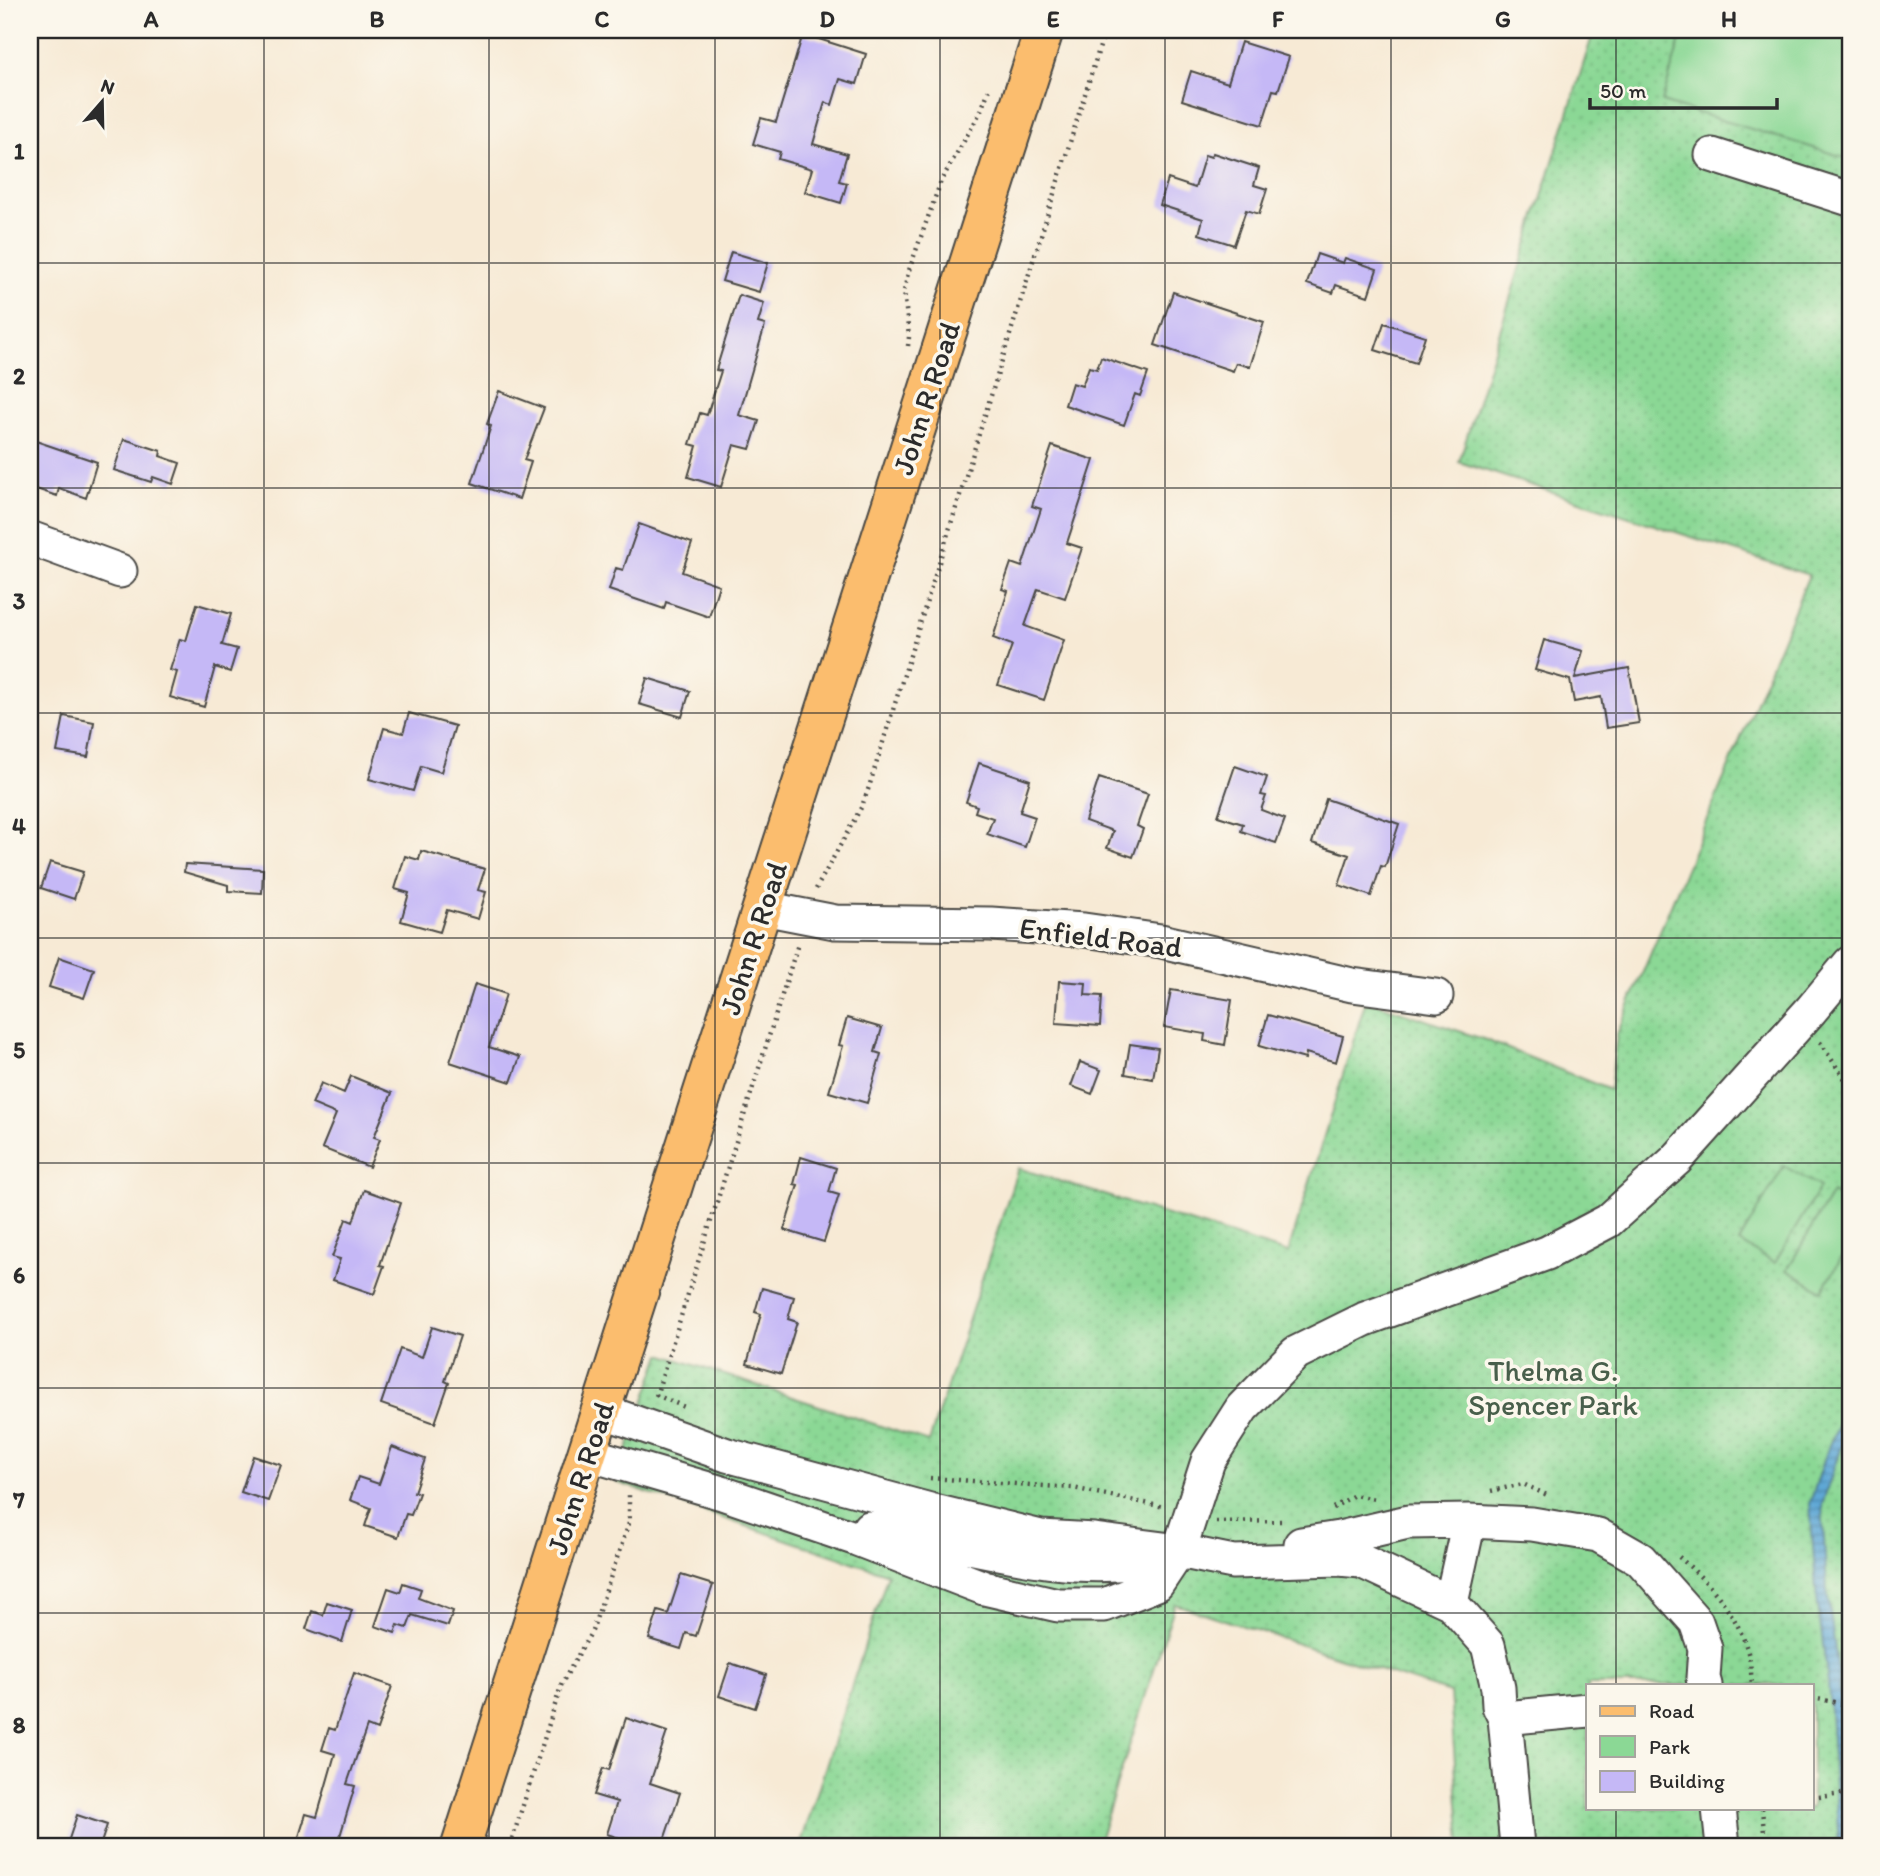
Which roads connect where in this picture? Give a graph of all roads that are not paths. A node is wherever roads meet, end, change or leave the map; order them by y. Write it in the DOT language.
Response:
graph roads {
  1 [pos="1044,30"];
  2 [pos="1712,155"];
  3 [pos="1850,199"];
  4 [pos="30,538"];
  5 [pos="120,571"];
  6 [pos="763,908"];
  7 [pos="1850,963"];
  8 [pos="1436,996"];
  9 [pos="602,1411"];
  10 [pos="588,1454"];
  11 [pos="876,1496"];
  12 [pos="1476,1507"];
  13 [pos="821,1527"];
  14 [pos="873,1528"];
  15 [pos="1179,1551"];
  16 [pos="1088,1564"];
  17 [pos="1451,1603"];
  18 [pos="1087,1605"];
  19 [pos="1705,1684"];
  20 [pos="1586,1710"];
  21 [pos="1505,1718"];
  22 [pos="1720,1810"];
  23 [pos="461,1846"];
  24 [pos="1517,1846"];
  25 [pos="1723,1846"];
  1 -- 6 [label="main road, John R Road"];
  2 -- 3 [label="street"];
  4 -- 5 [label="street"];
  6 -- 8 [label="street, Enfield Road"];
  6 -- 9 [label="main road, John R Road"];
  7 -- 15 [label="street"];
  9 -- 10 [label="main road, John R Road"];
  9 -- 11 [label="street"];
  10 -- 13 [label="street"];
  10 -- 23 [label="main road, John R Road"];
  11 -- 14 [label="street"];
  11 -- 15 [label="street"];
  12 -- 15 [label="street"];
  12 -- 17 [label="street"];
  12 -- 19 [label="street"];
  13 -- 14 [label="street"];
  13 -- 18 [label="street"];
  14 -- 16 [label="street"];
  15 -- 16 [label="street"];
  15 -- 17 [label="street"];
  15 -- 18 [label="street"];
  16 -- 18 [label="street"];
  17 -- 21 [label="street"];
  20 -- 21 [label="street"];
  21 -- 24 [label="street"];
  22 -- 25 [label="street"];
}
